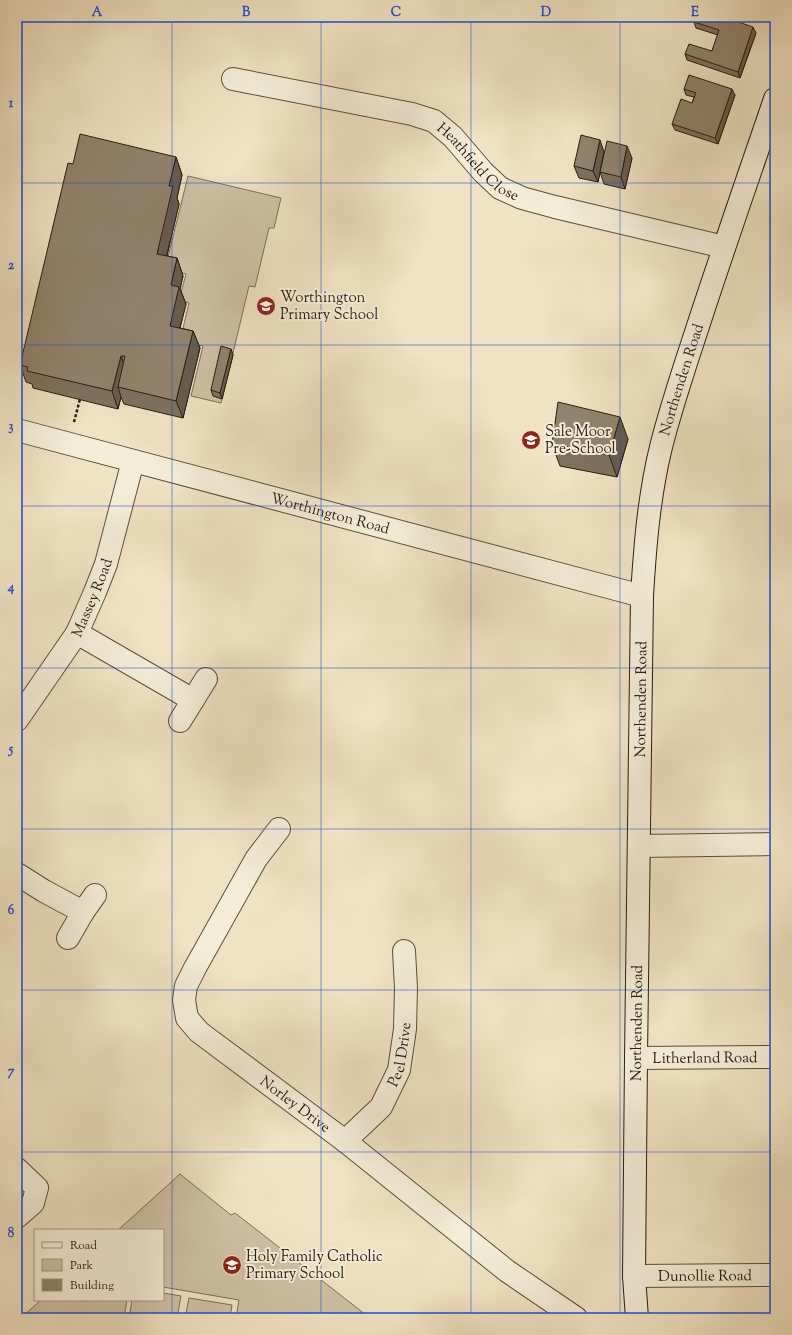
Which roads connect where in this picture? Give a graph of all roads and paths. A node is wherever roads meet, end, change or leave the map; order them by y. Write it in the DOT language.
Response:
graph roads {
  1 [pos="233,79"];
  2 [pos="775,99"];
  3 [pos="724,247"];
  4 [pos="80,399"];
  5 [pos="74,421"];
  6 [pos="17,430"];
  7 [pos="133,461"];
  8 [pos="642,596"];
  9 [pos="78,633"];
  10 [pos="206,678"];
  11 [pos="193,700"];
  12 [pos="21,709"];
  13 [pos="180,722"];
  14 [pos="279,829"];
  15 [pos="775,844"];
  16 [pos="639,846"];
  17 [pos="17,874"];
  18 [pos="95,895"];
  19 [pos="83,912"];
  20 [pos="68,938"];
  21 [pos="404,950"];
  22 [pos="775,1056"];
  23 [pos="636,1058"];
  24 [pos="345,1141"];
  25 [pos="17,1169"];
  26 [pos="17,1217"];
  27 [pos="775,1275"];
  28 [pos="634,1276"];
  29 [pos="576,1318"];
  30 [pos="637,1318"];
  1 -- 3 [label="street, Heathfield Close"];
  2 -- 3 [label="street, Northenden Road"];
  3 -- 8 [label="street, Northenden Road"];
  4 -- 5 [label="path"];
  6 -- 7 [label="street, Worthington Road"];
  7 -- 8 [label="street, Worthington Road"];
  7 -- 9 [label="street, Massey Road"];
  8 -- 16 [label="street, Northenden Road"];
  9 -- 11 [label="street"];
  9 -- 12 [label="street, Massey Road"];
  10 -- 11 [label="street"];
  11 -- 13 [label="street"];
  14 -- 24 [label="street, Norley Drive"];
  15 -- 16 [label="street"];
  16 -- 23 [label="street, Northenden Road"];
  17 -- 19 [label="street"];
  18 -- 19 [label="street"];
  19 -- 20 [label="street"];
  21 -- 24 [label="street, Peel Drive"];
  22 -- 23 [label="street, Litherland Road"];
  23 -- 28 [label="street, Northenden Road"];
  24 -- 29 [label="street, Norley Drive"];
  25 -- 26 [label="street"];
  27 -- 28 [label="street, Dunollie Road"];
  28 -- 30 [label="street, Northenden Road"];
}
